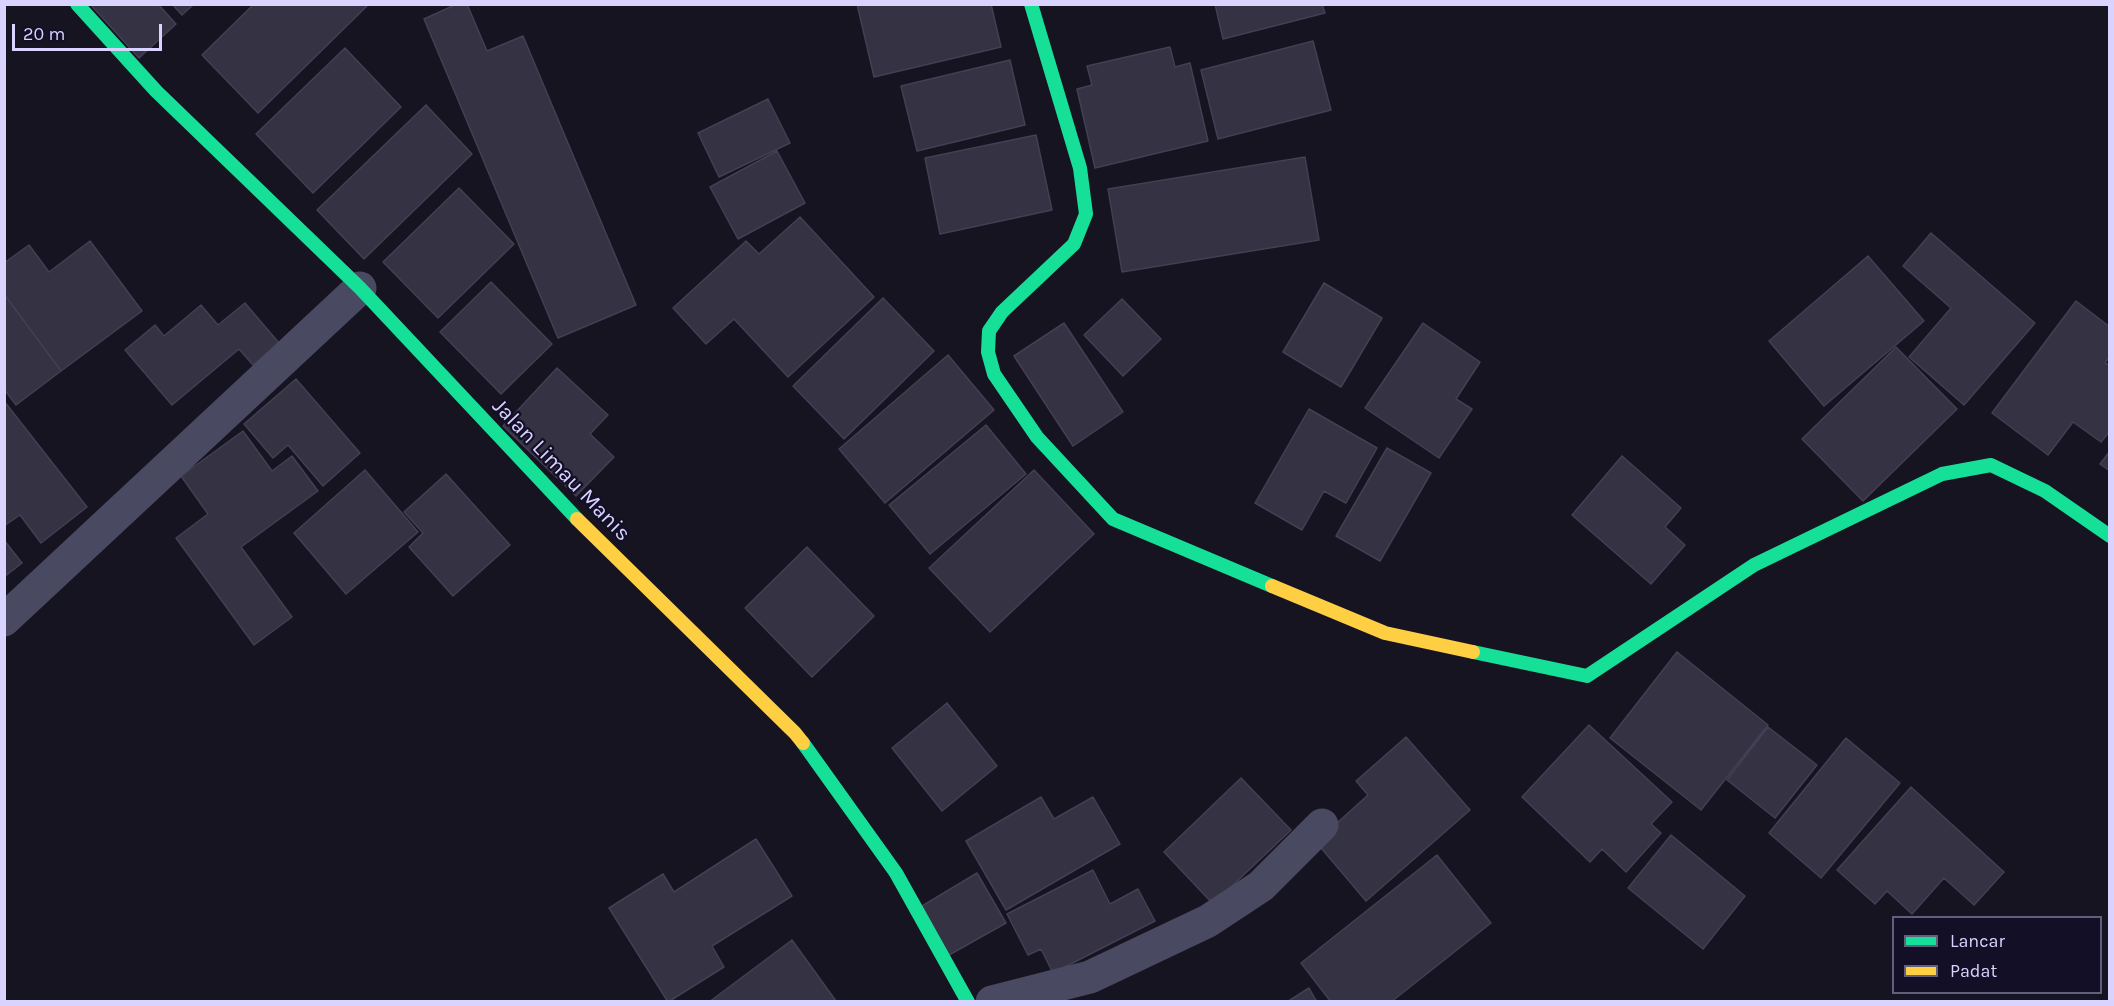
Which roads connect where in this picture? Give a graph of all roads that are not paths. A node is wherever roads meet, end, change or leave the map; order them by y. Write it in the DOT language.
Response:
graph roads {
  1 [pos="77,4"];
  2 [pos="1031,4"];
  3 [pos="360,288"];
  4 [pos="2109,536"];
  5 [pos="4,620"];
  6 [pos="1322,825"];
  7 [pos="968,1002"];
  8 [pos="992,1002"];
  1 -- 3 [label="street, Jalan Limau Manis"];
  2 -- 4 [label="street"];
  3 -- 5 [label="street"];
  3 -- 7 [label="street, Jalan Limau Manis"];
  6 -- 8 [label="street"];
}
